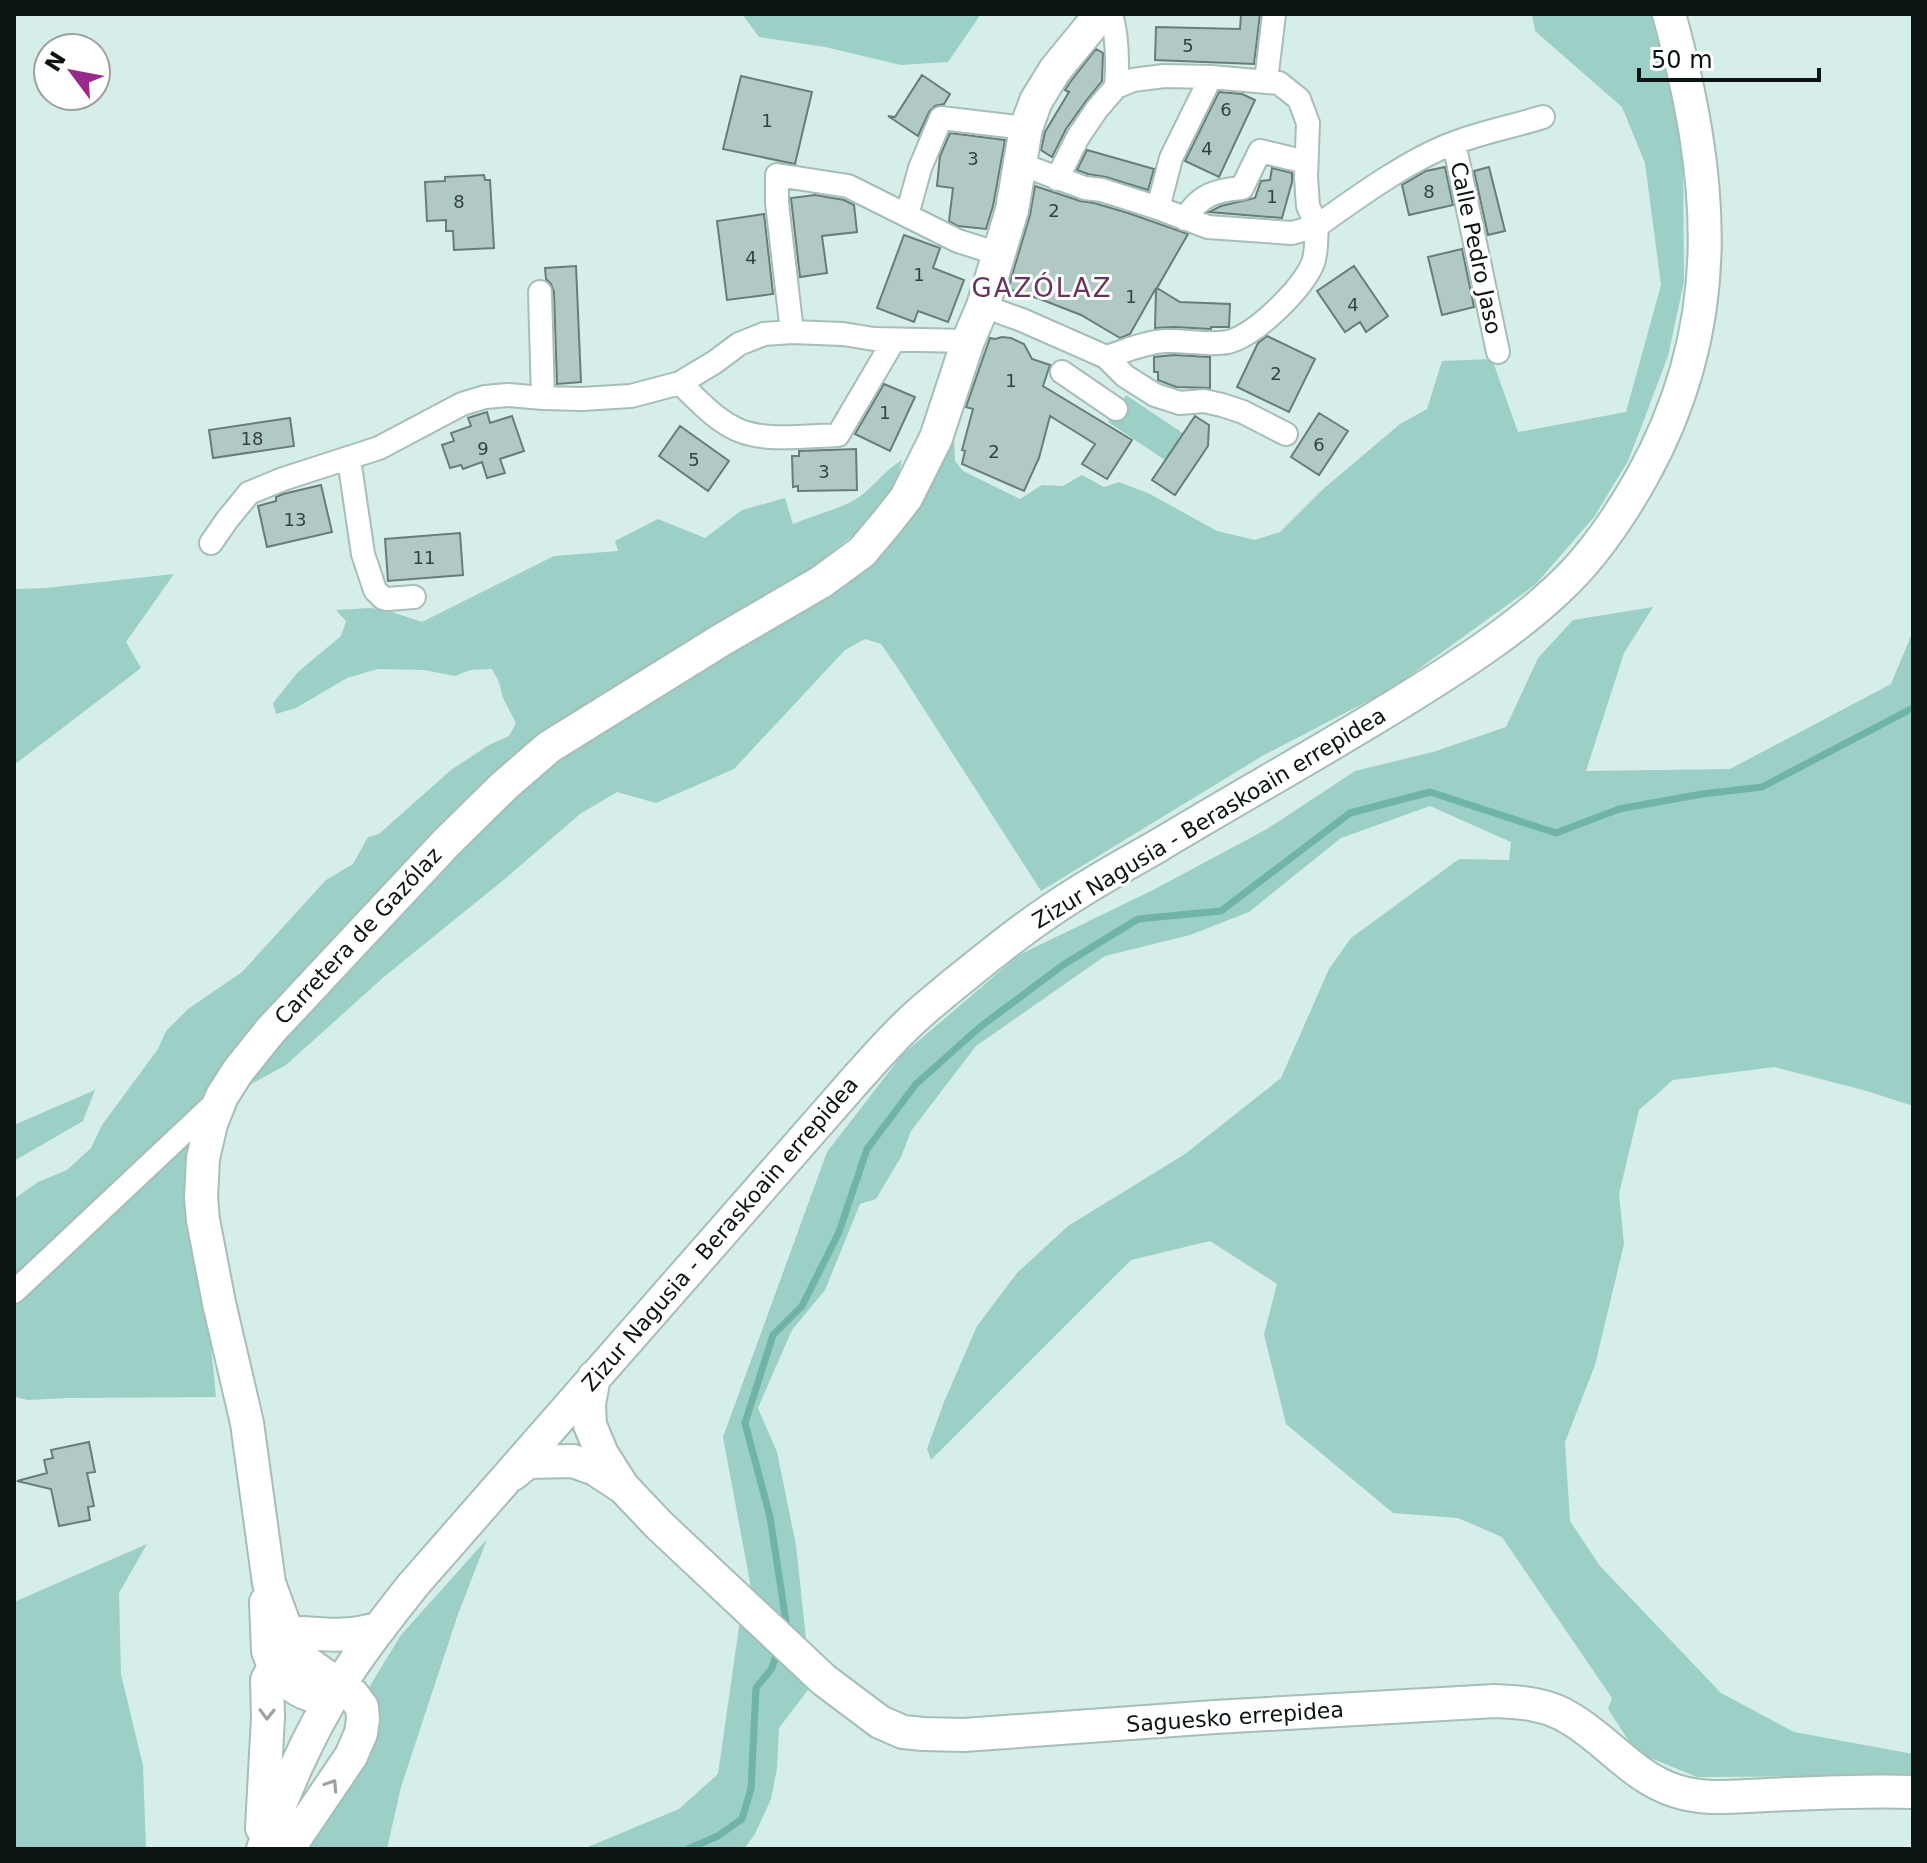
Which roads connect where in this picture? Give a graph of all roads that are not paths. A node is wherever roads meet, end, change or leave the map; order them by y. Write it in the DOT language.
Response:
graph roads {
  1 [pos="1101,14"];
  2 [pos="1111,14"];
  3 [pos="1274,14"];
  4 [pos="1669,14"];
  5 [pos="1211,77"];
  6 [pos="1266,81"];
  7 [pos="1116,87"];
  8 [pos="1543,117"];
  9 [pos="1026,128"];
  10 [pos="1454,143"];
  11 [pos="1306,162"];
  12 [pos="1020,164"];
  13 [pos="1057,179"];
  14 [pos="1158,208"];
  15 [pos="907,215"];
  16 [pos="1185,219"];
  17 [pos="1317,226"];
  18 [pos="999,254"];
  19 [pos="540,292"];
  20 [pos="983,306"];
  21 [pos="792,332"];
  22 [pos="894,340"];
  23 [pos="968,341"];
  24 [pos="1073,342"];
  25 [pos="1498,352"];
  26 [pos="1106,357"];
  27 [pos="680,383"];
  28 [pos="543,398"];
  29 [pos="1116,409"];
  30 [pos="1286,434"];
  31 [pos="349,459"];
  32 [pos="211,543"];
  33 [pos="414,597"];
  34 [pos="222,1096"];
  35 [pos="14,1292"];
  36 [pos="594,1377"];
  37 [pos="555,1423"];
  38 [pos="615,1474"];
  39 [pos="501,1484"];
  40 [pos="380,1628"];
  41 [pos="282,1655"];
  42 [pos="340,1685"];
  43 [pos="1913,1792"];
  44 [pos="262,1849"];
  45 [pos="288,1849"];
  1 -- 9 [label="street, Carretera de Gazólaz"];
  2 -- 7 [label="street"];
  3 -- 6 [label="street"];
  4 -- 36 [label="street, Zizur Nagusia - Beraskoain errepidea"];
  5 -- 6 [label="street"];
  5 -- 7 [label="street"];
  5 -- 14 [label="street"];
  6 -- 11 [label="street"];
  7 -- 13 [label="street"];
  8 -- 10 [label="street, Calle Pedro Jaso"];
  9 -- 12 [label="street, Carretera de Gazólaz"];
  9 -- 15 [label="street"];
  10 -- 17 [label="street, Calle Pedro Jaso"];
  10 -- 25 [label="street, Calle Pedro Jaso"];
  11 -- 16 [label="street"];
  11 -- 17 [label="street"];
  12 -- 13 [label="street"];
  12 -- 18 [label="street, Carretera de Gazólaz"];
  13 -- 14 [label="street"];
  14 -- 16 [label="street"];
  15 -- 18 [label="street"];
  15 -- 21 [label="street"];
  16 -- 17 [label="street"];
  17 -- 26 [label="street"];
  18 -- 20 [label="street, Carretera de Gazólaz"];
  19 -- 28 [label="street"];
  20 -- 23 [label="street, Carretera de Gazólaz"];
  20 -- 24 [label="street"];
  21 -- 22 [label="street"];
  21 -- 27 [label="street"];
  22 -- 23 [label="street"];
  22 -- 27 [label="street"];
  23 -- 34 [label="street, Carretera de Gazólaz"];
  24 -- 26 [label="street"];
  24 -- 29 [label="street"];
  26 -- 30 [label="street"];
  27 -- 28 [label="street"];
  28 -- 31 [label="street"];
  31 -- 32 [label="street"];
  31 -- 33 [label="street"];
  34 -- 35 [label="street"];
  34 -- 41 [label="street, Carretera de Gazólaz"];
  36 -- 37 [label="street, Zizur Nagusia - Beraskoain errepidea"];
  36 -- 38 [label="street"];
  37 -- 38 [label="street"];
  37 -- 39 [label="street, Zizur Nagusia - Beraskoain errepidea"];
  38 -- 39 [label="street"];
  38 -- 43 [label="street, Saguesko errepidea"];
  39 -- 40 [label="street, Zizur Nagusia - Beraskoain errepidea"];
  40 -- 41 [label="street"];
  40 -- 42 [label="street, Zizur Nagusia - Beraskoain errepidea"];
  41 -- 42 [label="street"];
  41 -- 44 [label="street, one-way"];
  42 -- 44 [label="street, Zizur Nagusia - Beraskoain errepidea"];
  45 -- 42 [label="street, one-way"];
}
